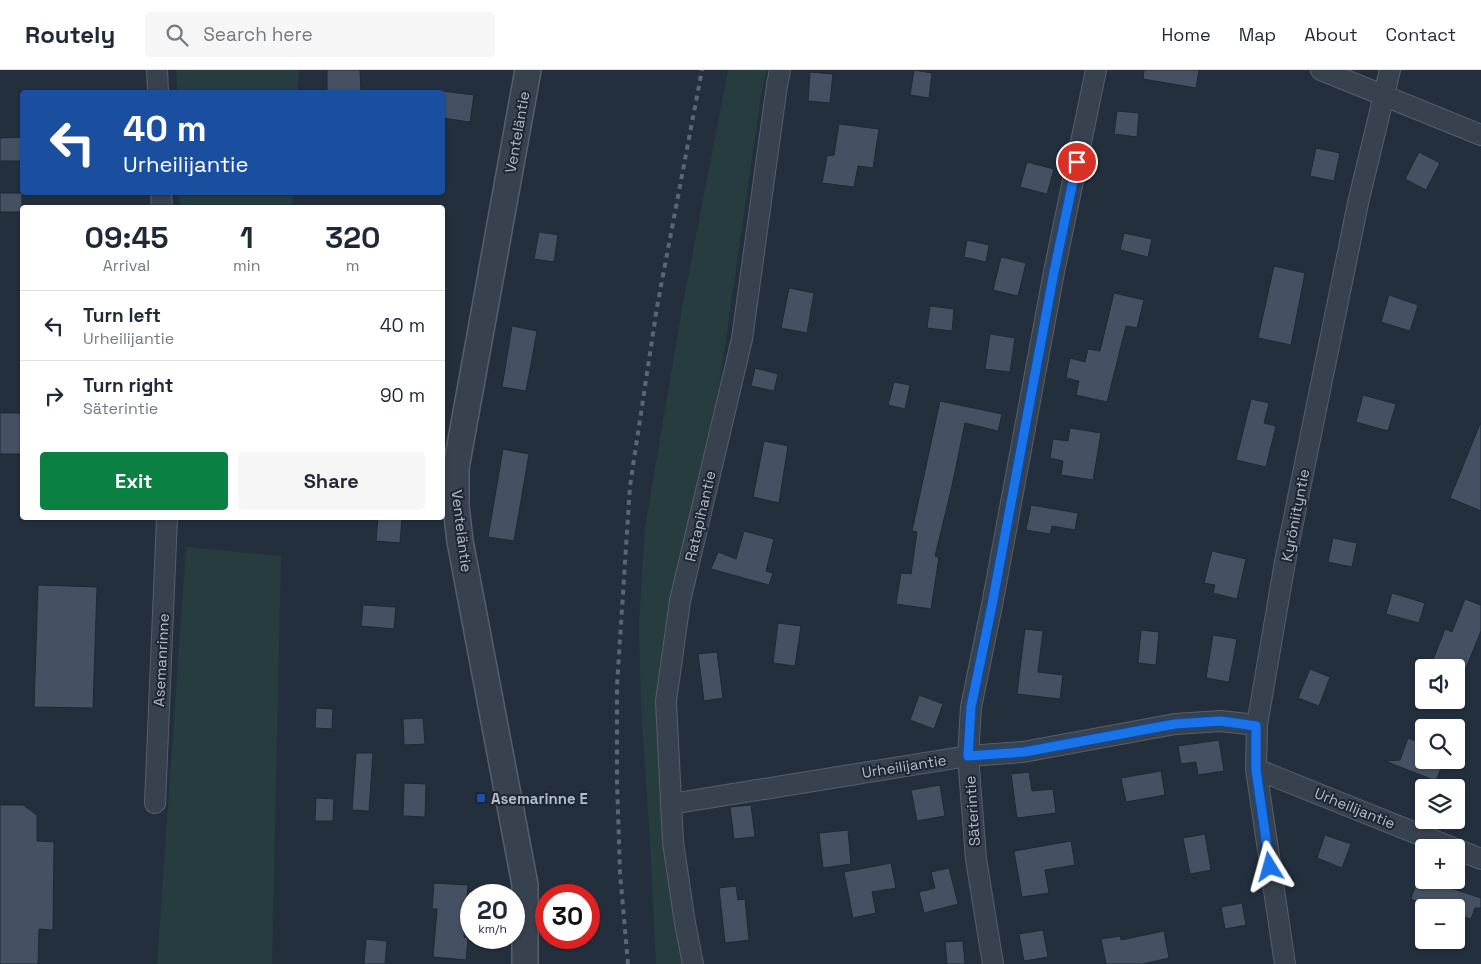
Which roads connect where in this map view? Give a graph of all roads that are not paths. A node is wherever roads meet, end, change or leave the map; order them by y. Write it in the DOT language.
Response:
graph roads {
  1 [pos="157,70"];
  2 [pos="528,70"];
  3 [pos="780,70"];
  4 [pos="1096,70"];
  5 [pos="1321,70"];
  6 [pos="1390,70"];
  7 [pos="158,90"];
  8 [pos="1385,95"];
  9 [pos="1481,135"];
  10 [pos="167,520"];
  11 [pos="1256,726"];
  12 [pos="968,756"];
  13 [pos="1256,770"];
  14 [pos="154,803"];
  15 [pos="671,804"];
  16 [pos="1432,839"];
  17 [pos="1465,852"];
  18 [pos="1481,858"];
  19 [pos="525,964"];
  20 [pos="693,964"];
  21 [pos="992,964"];
  22 [pos="1285,964"];
  1 -- 7 [label="street"];
  2 -- 19 [label="street, Venteläntie"];
  3 -- 15 [label="street, Ratapihantie"];
  4 -- 12 [label="street, Säterintie"];
  5 -- 8 [label="street"];
  6 -- 8 [label="street, Kyröniityntie"];
  8 -- 9 [label="street"];
  8 -- 11 [label="street, Kyröniityntie"];
  10 -- 14 [label="street, Asemanrinne"];
  11 -- 12 [label="street, Urheilijantie"];
  11 -- 13 [label="street, Kyröniityntie"];
  12 -- 15 [label="street, Urheilijantie"];
  12 -- 21 [label="street, Säterintie"];
  13 -- 16 [label="street, Urheilijantie"];
  13 -- 22 [label="street, Kyröniityntie"];
  15 -- 20 [label="street, Ratapihantie"];
  17 -- 18 [label="street, Urheilijantie"];
}
